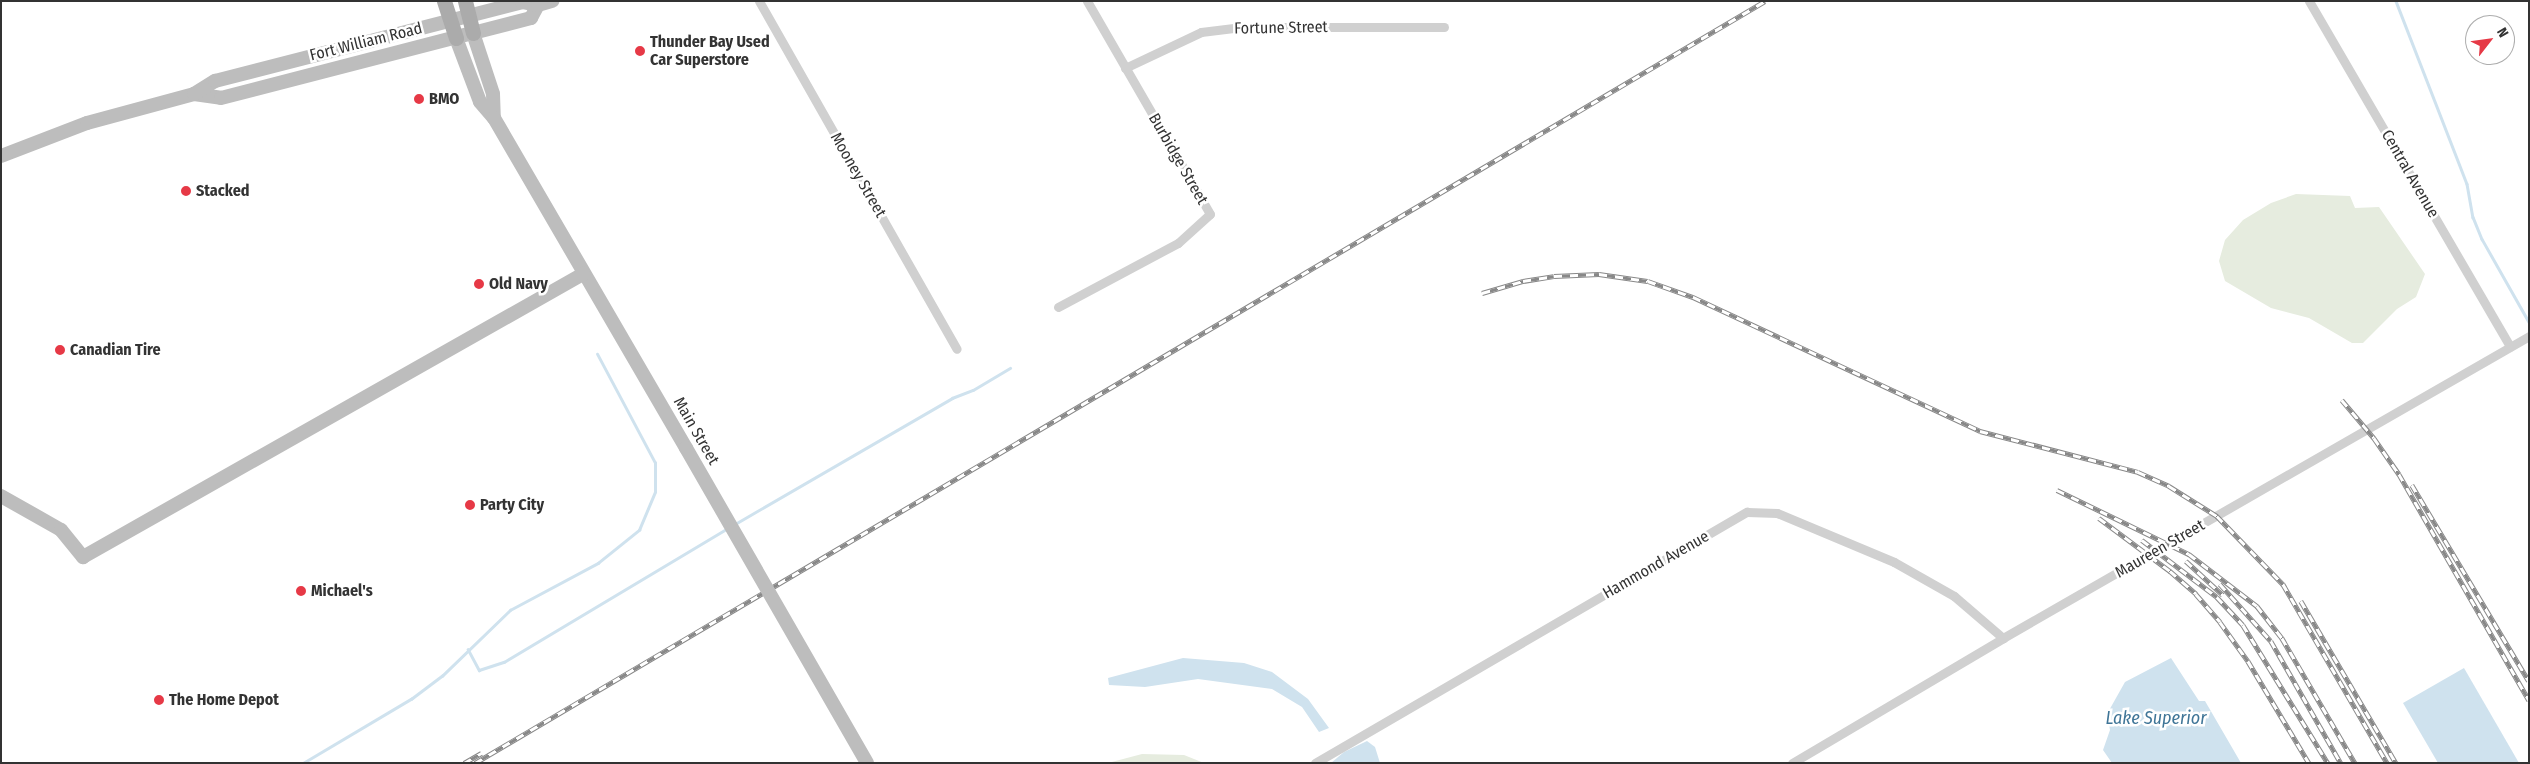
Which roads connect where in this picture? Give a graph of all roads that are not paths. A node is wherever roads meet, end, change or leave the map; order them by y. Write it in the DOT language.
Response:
graph roads {
  1 [pos="444,1"];
  2 [pos="552,1"];
  3 [pos="759,1"];
  4 [pos="1087,1"];
  5 [pos="2309,1"];
  6 [pos="538,5"];
  7 [pos="467,8"];
  8 [pos="450,19"];
  9 [pos="1444,28"];
  10 [pos="474,34"];
  11 [pos="456,38"];
  12 [pos="1125,68"];
  13 [pos="194,94"];
  14 [pos="494,118"];
  15 [pos="1,156"];
  16 [pos="583,274"];
  17 [pos="1058,307"];
  18 [pos="2529,336"];
  19 [pos="2510,347"];
  20 [pos="957,349"];
  21 [pos="1,496"];
  22 [pos="2003,638"];
  23 [pos="867,763"];
  24 [pos="1315,763"];
  25 [pos="1792,763"];
  1 -- 8 [label="main road"];
  2 -- 6 [label="street, Fort William Road"];
  3 -- 20 [label="street, Mooney Street"];
  4 -- 12 [label="street, Burbidge Street"];
  5 -- 19 [label="street, Central Avenue"];
  6 -- 7 [label="street, Fort William Road"];
  6 -- 10 [label="street, Fort William Road"];
  7 -- 8 [label="street, Fort William Road"];
  7 -- 10 [label="main road"];
  8 -- 11 [label="main road"];
  8 -- 13 [label="street, Fort William Road"];
  9 -- 12 [label="street, Fortune Street"];
  10 -- 11 [label="street, Fort William Road"];
  10 -- 14 [label="street, Main Street"];
  11 -- 13 [label="street, Fort William Road"];
  11 -- 14 [label="street, Main Street"];
  12 -- 17 [label="street, Burbidge Street"];
  13 -- 15 [label="street, Fort William Road"];
  14 -- 16 [label="street, Main Street"];
  16 -- 21 [label="street"];
  16 -- 23 [label="street, Main Street, bridge"];
  18 -- 19 [label="street, Maureen Street"];
  19 -- 22 [label="street, Maureen Street"];
  22 -- 24 [label="street, Hammond Avenue"];
  22 -- 25 [label="street, Maureen Street"];
}
